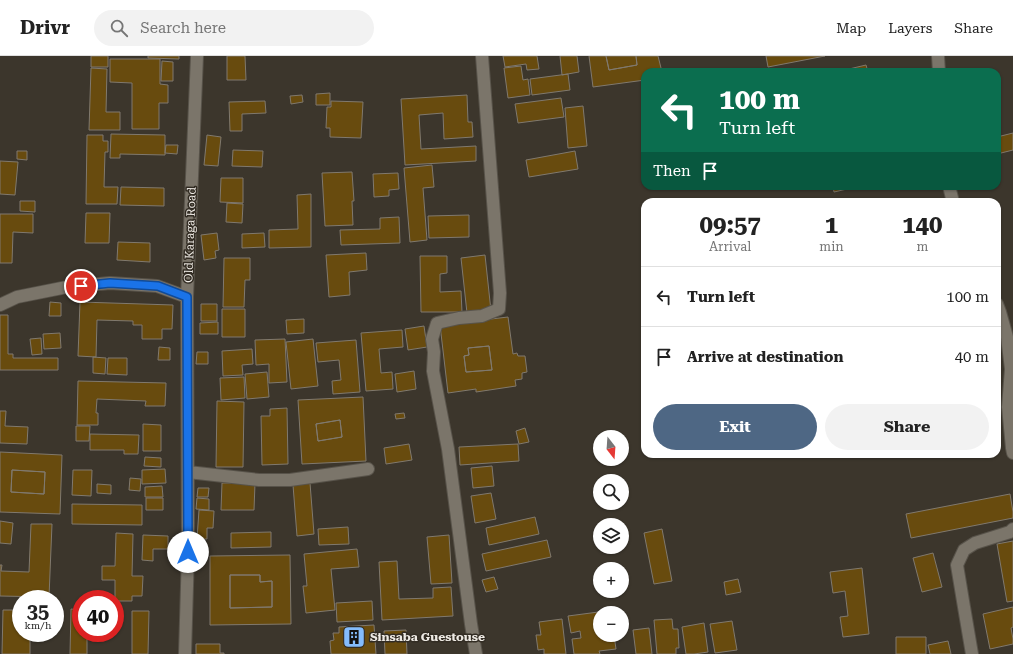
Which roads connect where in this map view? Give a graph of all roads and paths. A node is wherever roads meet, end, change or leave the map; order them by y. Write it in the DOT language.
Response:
graph roads {
  1 [pos="197,56"];
  2 [pos="482,56"];
  3 [pos="938,56"];
  4 [pos="939,68"];
  5 [pos="187,297"];
  6 [pos="0,305"];
  7 [pos="1001,315"];
  8 [pos="1013,453"];
  9 [pos="368,469"];
  10 [pos="188,472"];
  11 [pos="1013,529"];
  12 [pos="185,654"];
  13 [pos="476,654"];
  14 [pos="972,654"];
  1 -- 5 [label="street, Old Karaga Road"];
  2 -- 13 [label="street"];
  3 -- 4 [label="street"];
  5 -- 6 [label="street"];
  5 -- 10 [label="street, Old Karaga Road"];
  7 -- 8 [label="street"];
  9 -- 10 [label="street"];
  10 -- 12 [label="street, Old Karaga Road"];
  11 -- 14 [label="street"];
}
